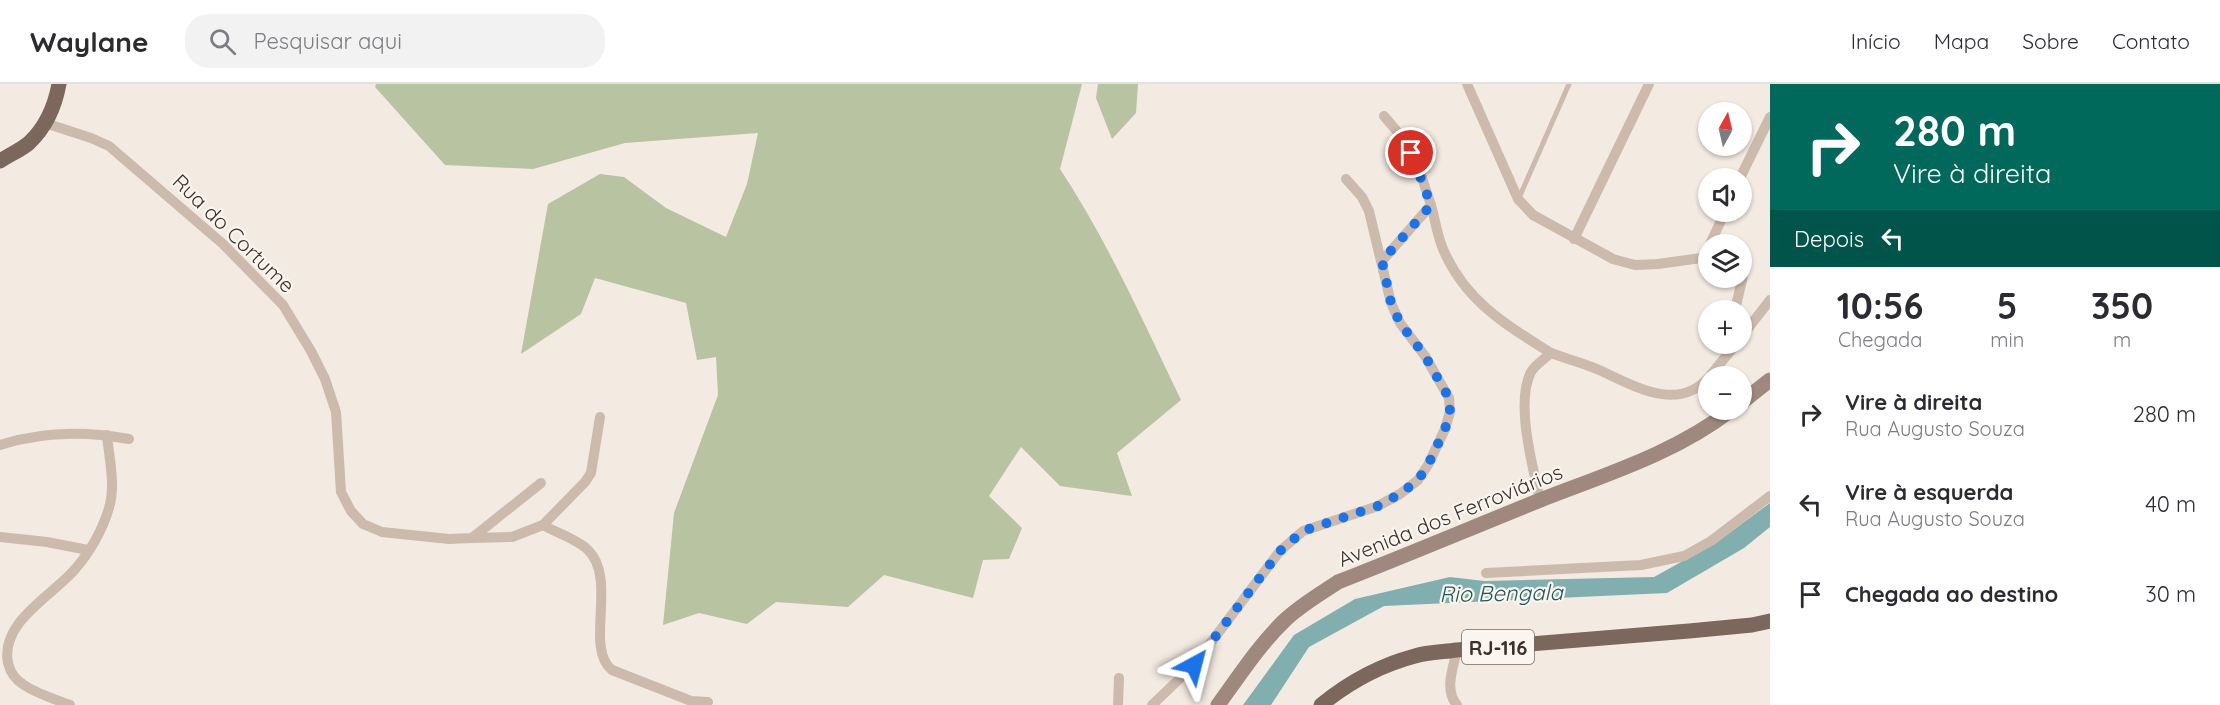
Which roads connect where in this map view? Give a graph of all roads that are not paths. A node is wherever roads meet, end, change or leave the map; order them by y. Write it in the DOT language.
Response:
graph roads {
  1 [pos="59,84"];
  2 [pos="1467,84"];
  3 [pos="1569,84"];
  4 [pos="1649,84"];
  5 [pos="1384,116"];
  6 [pos="1770,117"];
  7 [pos="45,123"];
  8 [pos="0,161"];
  9 [pos="1745,168"];
  10 [pos="1346,179"];
  11 [pos="1518,199"];
  12 [pos="1431,205"];
  13 [pos="1574,239"];
  14 [pos="1698,256"];
  15 [pos="1382,261"];
  16 [pos="1770,300"];
  17 [pos="1752,323"];
  18 [pos="1551,353"];
  19 [pos="1726,354"];
  20 [pos="1729,354"];
  21 [pos="1725,359"];
  22 [pos="1719,366"];
  23 [pos="1770,380"];
  24 [pos="1698,387"];
  25 [pos="1752,394"];
  26 [pos="600,417"];
  27 [pos="1717,420"];
  28 [pos="107,435"];
  29 [pos="129,439"];
  30 [pos="0,445"];
  31 [pos="542,483"];
  32 [pos="1770,496"];
  33 [pos="1540,500"];
  34 [pos="543,525"];
  35 [pos="0,537"];
  36 [pos="472,538"];
  37 [pos="88,550"];
  38 [pos="1486,573"];
  39 [pos="1770,621"];
  40 [pos="1457,650"];
  41 [pos="1119,678"];
  42 [pos="708,702"];
  43 [pos="70,705"];
  44 [pos="1118,705"];
  45 [pos="1152,705"];
  46 [pos="1218,705"];
  47 [pos="1321,705"];
  48 [pos="1457,705"];
  1 -- 7 [label="main road"];
  2 -- 11 [label="street"];
  3 -- 11 [label="lane"];
  4 -- 13 [label="street"];
  5 -- 12 [label="street"];
  6 -- 9 [label="street"];
  7 -- 8 [label="main road"];
  7 -- 36 [label="street, Rua do Cortume"];
  10 -- 15 [label="street"];
  11 -- 13 [label="street"];
  12 -- 15 [label="street"];
  12 -- 18 [label="street"];
  13 -- 14 [label="street"];
  15 -- 45 [label="street"];
  16 -- 17 [label="street"];
  18 -- 24 [label="street"];
  18 -- 33 [label="street"];
  19 -- 21 [label="street"];
  20 -- 21 [label="street"];
  21 -- 22 [label="street"];
  23 -- 25 [label="main road"];
  26 -- 34 [label="street, Rua do Cortume"];
  27 -- 33 [label="main road, Avenida dos Ferroviários"];
  28 -- 29 [label="street"];
  28 -- 30 [label="street"];
  28 -- 37 [label="street"];
  31 -- 36 [label="street"];
  32 -- 38 [label="street"];
  33 -- 46 [label="main road, Avenida dos Ferroviários"];
  34 -- 36 [label="street, Rua do Cortume"];
  34 -- 42 [label="street"];
  35 -- 37 [label="street"];
  37 -- 43 [label="street"];
  39 -- 40 [label="main road, RJ-116 / RJ-116"];
  40 -- 47 [label="main road, RJ-116 / RJ-116"];
  40 -- 48 [label="street"];
  41 -- 44 [label="street"];
}
